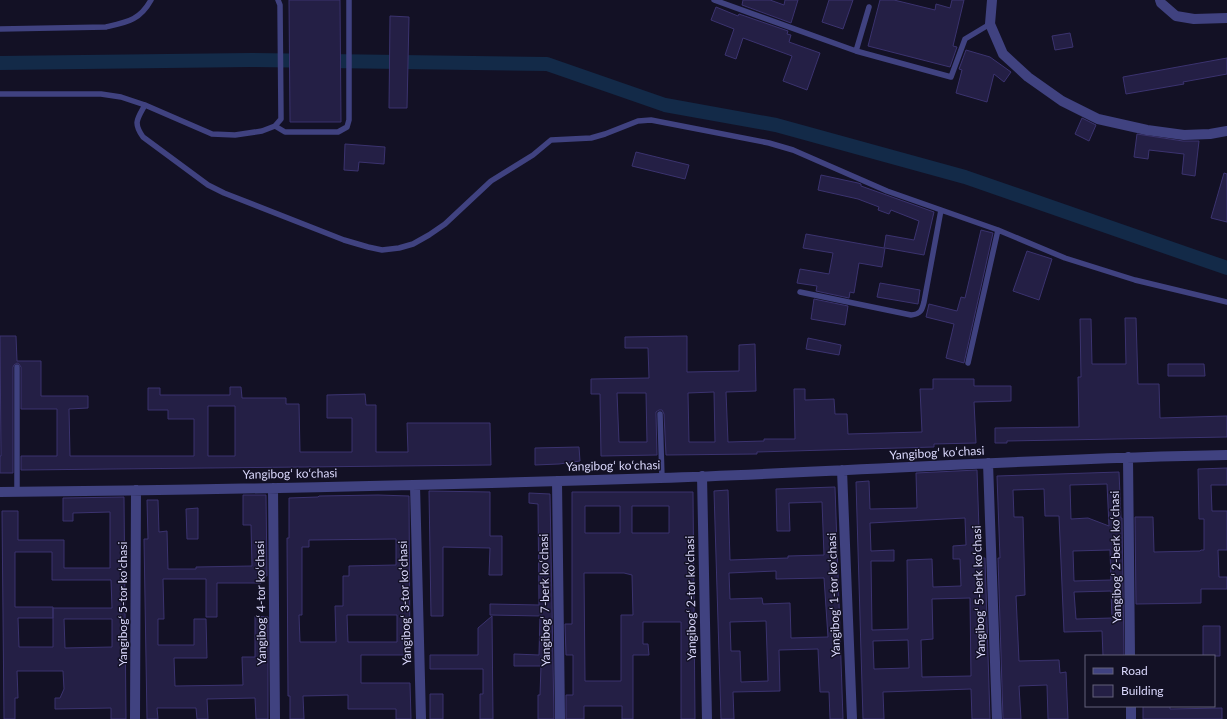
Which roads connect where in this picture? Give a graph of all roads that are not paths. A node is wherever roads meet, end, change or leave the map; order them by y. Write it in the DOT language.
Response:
graph roads {
  1 [pos="151,0"];
  2 [pos="278,0"];
  3 [pos="349,0"];
  4 [pos="714,0"];
  5 [pos="992,0"];
  6 [pos="1160,0"];
  7 [pos="869,7"];
  8 [pos="1227,18"];
  9 [pos="990,24"];
  10 [pos="0,29"];
  11 [pos="856,51"];
  12 [pos="0,94"];
  13 [pos="145,106"];
  14 [pos="274,126"];
  15 [pos="1227,131"];
  16 [pos="941,210"];
  17 [pos="998,230"];
  18 [pos="800,292"];
  19 [pos="1227,302"];
  20 [pos="968,363"];
  21 [pos="17,367"];
  22 [pos="660,414"];
  23 [pos="1227,455"];
  24 [pos="1128,457"];
  25 [pos="988,463"];
  26 [pos="842,470"];
  27 [pos="702,476"];
  28 [pos="662,478"];
  29 [pos="557,481"];
  30 [pos="415,485"];
  31 [pos="273,488"];
  32 [pos="136,490"];
  33 [pos="0,492"];
  34 [pos="16,492"];
  35 [pos="1130,655"];
  36 [pos="1130,707"];
  37 [pos="135,719"];
  38 [pos="275,719"];
  39 [pos="421,719"];
  40 [pos="560,719"];
  41 [pos="707,719"];
  42 [pos="852,719"];
  43 [pos="997,719"];
  44 [pos="1131,719"];
  1 -- 10 [label="lane"];
  2 -- 14 [label="lane"];
  3 -- 14 [label="lane"];
  4 -- 11 [label="lane"];
  5 -- 9 [label="street"];
  6 -- 8 [label="street"];
  7 -- 11 [label="lane"];
  9 -- 11 [label="lane"];
  9 -- 15 [label="street"];
  12 -- 13 [label="lane"];
  13 -- 14 [label="lane"];
  13 -- 16 [label="lane"];
  16 -- 17 [label="lane"];
  16 -- 18 [label="lane"];
  17 -- 19 [label="lane"];
  17 -- 20 [label="lane"];
  21 -- 34 [label="lane"];
  22 -- 28 [label="lane"];
  23 -- 24 [label="street, Yangibogʻ koʻchasi"];
  24 -- 25 [label="street, Yangibogʻ koʻchasi"];
  24 -- 35 [label="street, Yangibogʻ 2-berk koʻchasi"];
  25 -- 26 [label="street, Yangibogʻ koʻchasi"];
  25 -- 43 [label="street, Yangibogʻ 5-berk koʻchasi"];
  26 -- 27 [label="street, Yangibogʻ koʻchasi"];
  26 -- 42 [label="street, Yangibogʻ 1-tor koʻchasi"];
  27 -- 28 [label="street, Yangibogʻ koʻchasi"];
  27 -- 41 [label="street, Yangibogʻ 2-tor koʻchasi"];
  28 -- 29 [label="street, Yangibogʻ koʻchasi"];
  29 -- 30 [label="street, Yangibogʻ koʻchasi"];
  29 -- 40 [label="street, Yangibogʻ 7-berk koʻchasi"];
  30 -- 31 [label="street, Yangibogʻ koʻchasi"];
  30 -- 39 [label="street, Yangibogʻ 3-tor koʻchasi"];
  31 -- 32 [label="street, Yangibogʻ koʻchasi"];
  31 -- 38 [label="street, Yangibogʻ 4-tor koʻchasi"];
  32 -- 34 [label="street, Yangibogʻ koʻchasi"];
  32 -- 37 [label="street, Yangibogʻ 5-tor koʻchasi"];
  33 -- 34 [label="street, Yangibogʻ koʻchasi"];
  36 -- 44 [label="street"];
}
